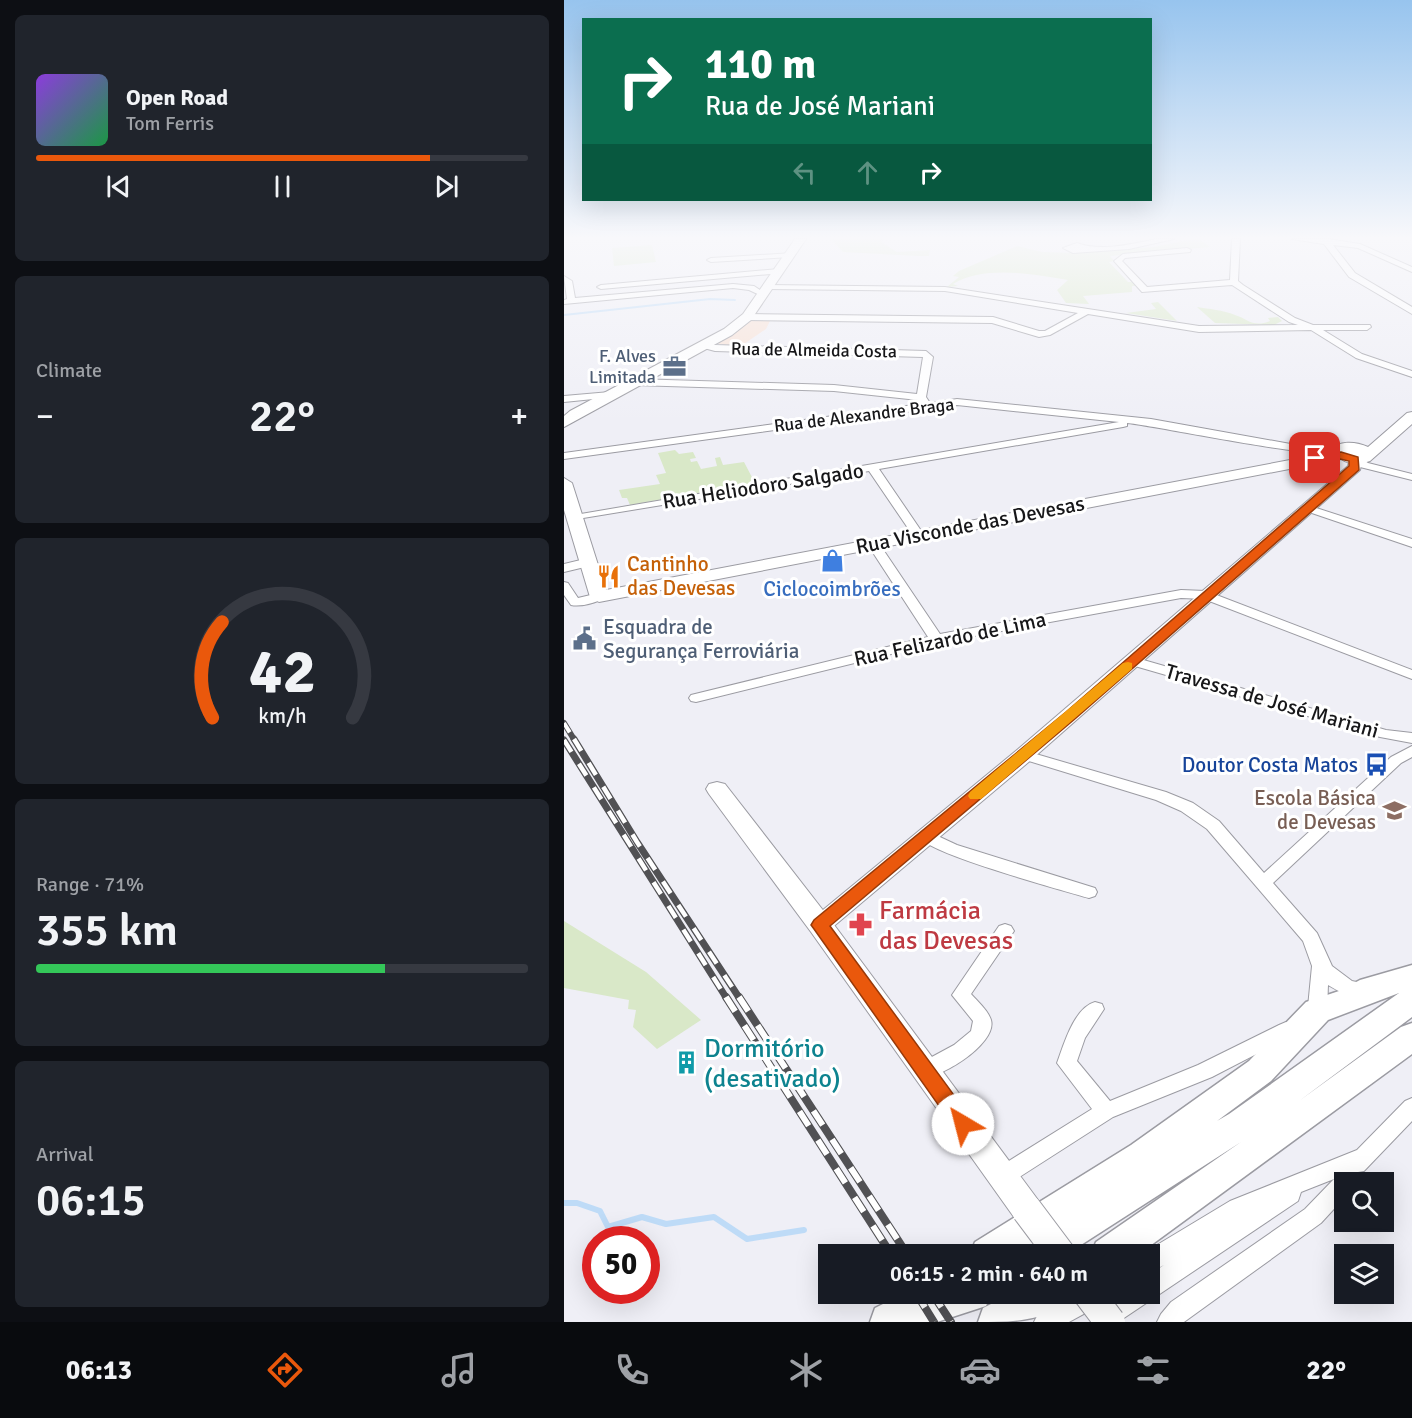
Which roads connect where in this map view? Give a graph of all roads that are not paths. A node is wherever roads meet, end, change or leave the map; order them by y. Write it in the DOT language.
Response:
graph roads {
  1 [pos="756,301"];
  2 [pos="1027,301"];
  3 [pos="1263,301"];
  4 [pos="1395,301"];
  5 [pos="1412,311"];
  6 [pos="1086,312"];
  7 [pos="747,316"];
  8 [pos="1292,320"];
  9 [pos="1313,328"];
  10 [pos="1276,329"];
  11 [pos="703,345"];
  12 [pos="1412,374"];
  13 [pos="634,382"];
  14 [pos="610,395"];
  15 [pos="564,399"];
  16 [pos="924,401"];
  17 [pos="1412,416"];
  18 [pos="1131,420"];
  19 [pos="564,423"];
  20 [pos="1311,454"];
  21 [pos="1353,455"];
  22 [pos="564,456"];
  23 [pos="872,467"];
  24 [pos="1412,477"];
  25 [pos="564,483"];
  26 [pos="1307,508"];
  27 [pos="575,518"];
  28 [pos="918,535"];
  29 [pos="1412,543"];
  30 [pos="874,544"];
  31 [pos="589,562"];
  32 [pos="564,568"];
  33 [pos="564,586"];
  34 [pos="1206,595"];
  35 [pos="599,597"];
  36 [pos="936,639"];
  37 [pos="1133,661"];
  38 [pos="1412,675"];
  39 [pos="696,698"];
  40 [pos="1385,734"];
  41 [pos="1412,738"];
  42 [pos="1412,751"];
  43 [pos="1024,755"];
  44 [pos="1396,760"];
  45 [pos="717,789"];
  46 [pos="927,837"];
  47 [pos="1264,882"];
  48 [pos="1089,892"];
  49 [pos="820,925"];
  50 [pos="1005,931"];
  51 [pos="1321,966"];
  52 [pos="1412,977"];
  53 [pos="1371,989"];
  54 [pos="1412,1000"];
  55 [pos="1095,1009"];
  56 [pos="1317,1011"];
  57 [pos="1412,1036"];
  58 [pos="924,1071"];
  59 [pos="1412,1107"];
  60 [pos="1106,1111"];
  61 [pos="1361,1158"];
  62 [pos="1351,1172"];
  63 [pos="1002,1176"];
  64 [pos="1313,1179"];
  65 [pos="1334,1194"];
  66 [pos="1003,1244"];
  67 [pos="1051,1244"];
  68 [pos="1052,1244"];
  69 [pos="1122,1244"];
  70 [pos="1160,1255"];
  71 [pos="1160,1281"];
  72 [pos="929,1304"];
  73 [pos="1031,1304"];
  74 [pos="1079,1304"];
  75 [pos="1096,1304"];
  76 [pos="1125,1304"];
  77 [pos="913,1308"];
  78 [pos="997,1322"];
  79 [pos="1046,1322"];
  80 [pos="1098,1322"];
  81 [pos="1110,1322"];
  82 [pos="1169,1322"];
  1 -- 7 [label="main road"];
  2 -- 6 [label="street"];
  3 -- 8 [label="street"];
  4 -- 5 [label="street"];
  6 -- 7 [label="street"];
  6 -- 10 [label="street"];
  7 -- 11 [label="main road"];
  8 -- 9 [label="street"];
  8 -- 10 [label="street"];
  9 -- 9 [label="street"];
  9 -- 10 [label="street"];
  9 -- 12 [label="street"];
  11 -- 13 [label="main road"];
  11 -- 16 [label="street, Rua de Almeida Costa"];
  13 -- 14 [label="main road"];
  13 -- 16 [label="street"];
  14 -- 15 [label="street"];
  14 -- 19 [label="main road"];
  16 -- 18 [label="street, Rua de Alexandre Braga"];
  16 -- 22 [label="street, Rua de Alexandre Braga"];
  17 -- 21 [label="main road"];
  18 -- 20 [label="street, Rua de Alexandre Braga"];
  18 -- 23 [label="street"];
  20 -- 21 [label="main road, Rua Visconde das Devesas"];
  20 -- 28 [label="main road, Rua Visconde das Devesas"];
  21 -- 24 [label="street"];
  21 -- 26 [label="street"];
  23 -- 27 [label="street, Rua Heliodoro Salgado"];
  23 -- 28 [label="street, Rua Heliodoro Salgado"];
  25 -- 27 [label="main road"];
  26 -- 29 [label="street"];
  26 -- 34 [label="street"];
  27 -- 31 [label="main road"];
  28 -- 30 [label="main road, Rua Visconde das Devesas"];
  30 -- 35 [label="main road, Rua Visconde das Devesas"];
  30 -- 36 [label="street"];
  31 -- 32 [label="street"];
  31 -- 35 [label="main road"];
  33 -- 35 [label="street"];
  34 -- 36 [label="street, Rua Felizardo de Lima"];
  34 -- 37 [label="street"];
  34 -- 38 [label="street"];
  36 -- 39 [label="street, Rua Felizardo de Lima"];
  37 -- 40 [label="street, Travessa de José Mariani"];
  37 -- 43 [label="street"];
  40 -- 41 [label="street, Travessa de José Mariani"];
  40 -- 44 [label="street"];
  42 -- 44 [label="street"];
  43 -- 46 [label="street"];
  43 -- 47 [label="street"];
  44 -- 47 [label="street"];
  45 -- 49 [label="main road"];
  46 -- 48 [label="street"];
  46 -- 49 [label="street"];
  47 -- 51 [label="street"];
  49 -- 58 [label="main road"];
  50 -- 58 [label="street"];
  51 -- 53 [label="street"];
  51 -- 56 [label="street"];
  52 -- 53 [label="main road"];
  53 -- 56 [label="main road"];
  54 -- 67 [label="main road"];
  55 -- 60 [label="street"];
  56 -- 60 [label="street"];
  56 -- 66 [label="main road"];
  57 -- 69 [label="main road"];
  58 -- 63 [label="main road"];
  59 -- 61 [label="street"];
  60 -- 63 [label="street"];
  61 -- 62 [label="street"];
  61 -- 64 [label="street"];
  63 -- 68 [label="main road, bridge"];
  64 -- 70 [label="street"];
  64 -- 71 [label="street"];
  65 -- 82 [label="street"];
  72 -- 77 [label="main road"];
  73 -- 78 [label="main road"];
  74 -- 79 [label="street"];
  75 -- 81 [label="main road, bridge"];
  76 -- 80 [label="street"];
}
